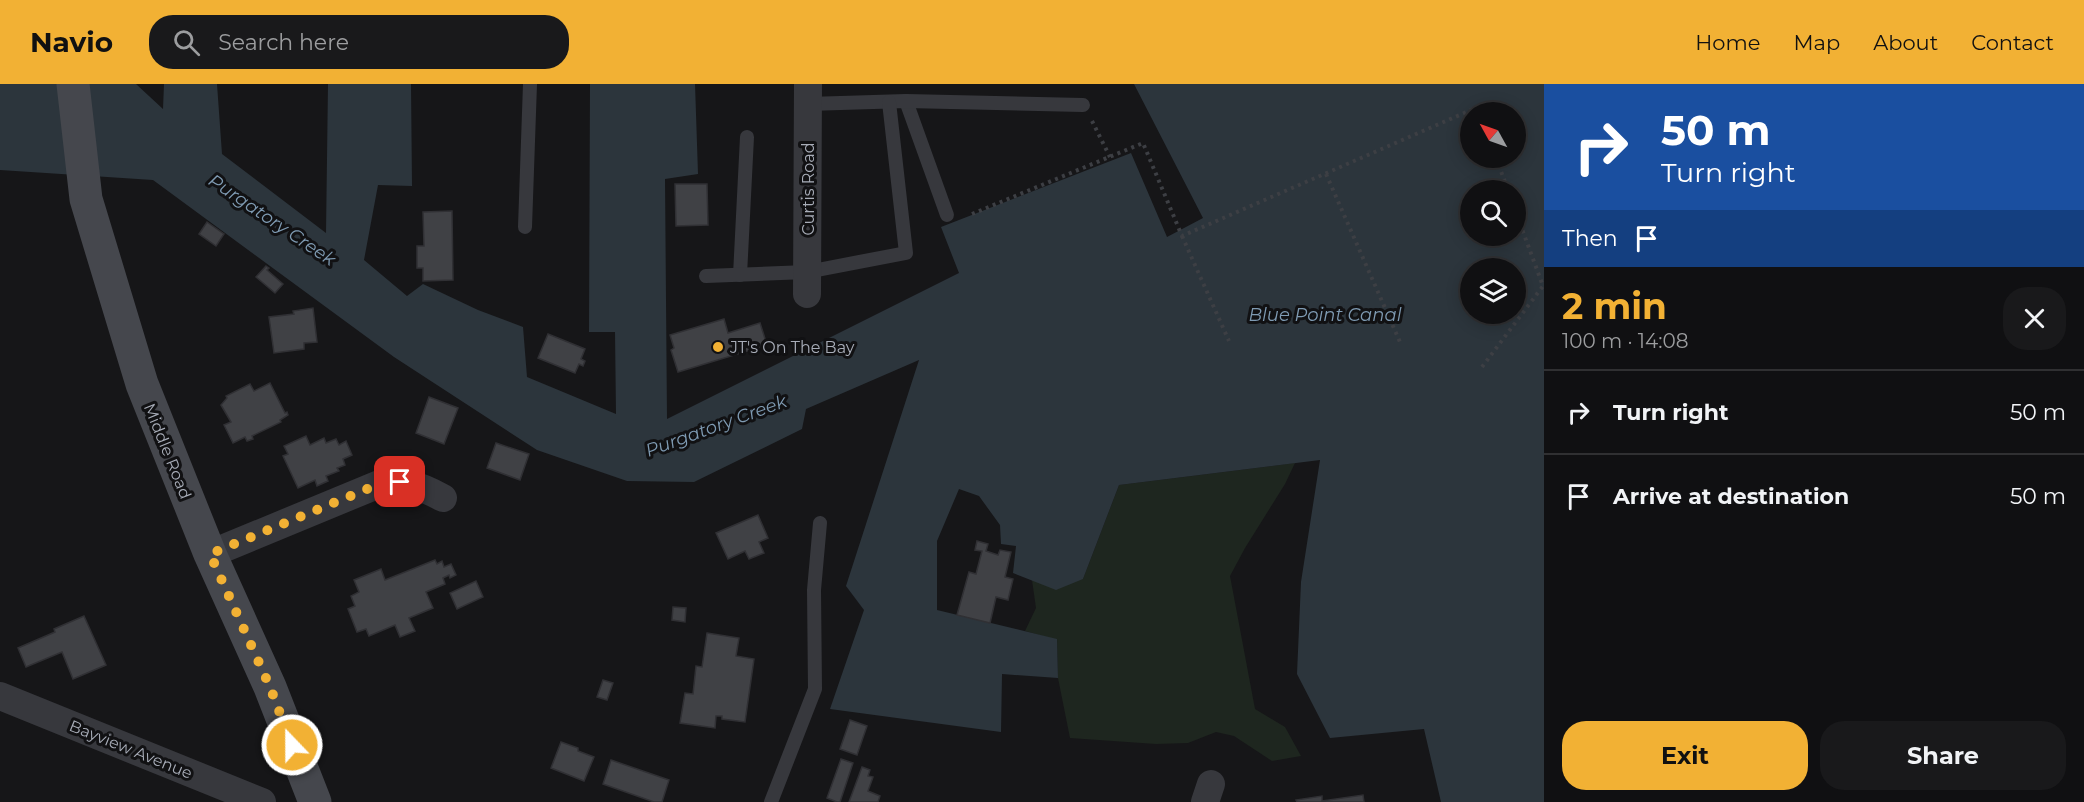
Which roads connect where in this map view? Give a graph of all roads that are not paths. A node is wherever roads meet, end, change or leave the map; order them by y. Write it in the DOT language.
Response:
graph roads {
  1 [pos="73,84"];
  2 [pos="530,84"];
  3 [pos="808,94"];
  4 [pos="906,100"];
  5 [pos="890,102"];
  6 [pos="1083,105"];
  7 [pos="747,137"];
  8 [pos="947,215"];
  9 [pos="525,227"];
  10 [pos="740,275"];
  11 [pos="706,276"];
  12 [pos="807,283"];
  13 [pos="443,498"];
  14 [pos="820,523"];
  15 [pos="210,554"];
  16 [pos="0,696"];
  17 [pos="262,802"];
  18 [pos="315,802"];
  19 [pos="771,802"];
  1 -- 15 [label="main road, Middle Road"];
  2 -- 9 [label="lane"];
  3 -- 5 [label="lane"];
  3 -- 12 [label="street, Curtis Road"];
  4 -- 5 [label="lane"];
  4 -- 6 [label="lane"];
  4 -- 8 [label="lane"];
  5 -- 12 [label="lane"];
  7 -- 10 [label="lane"];
  10 -- 11 [label="lane"];
  10 -- 12 [label="lane"];
  13 -- 15 [label="street"];
  14 -- 19 [label="lane"];
  15 -- 18 [label="main road, Middle Road"];
  16 -- 17 [label="street, Bayview Avenue"];
}
